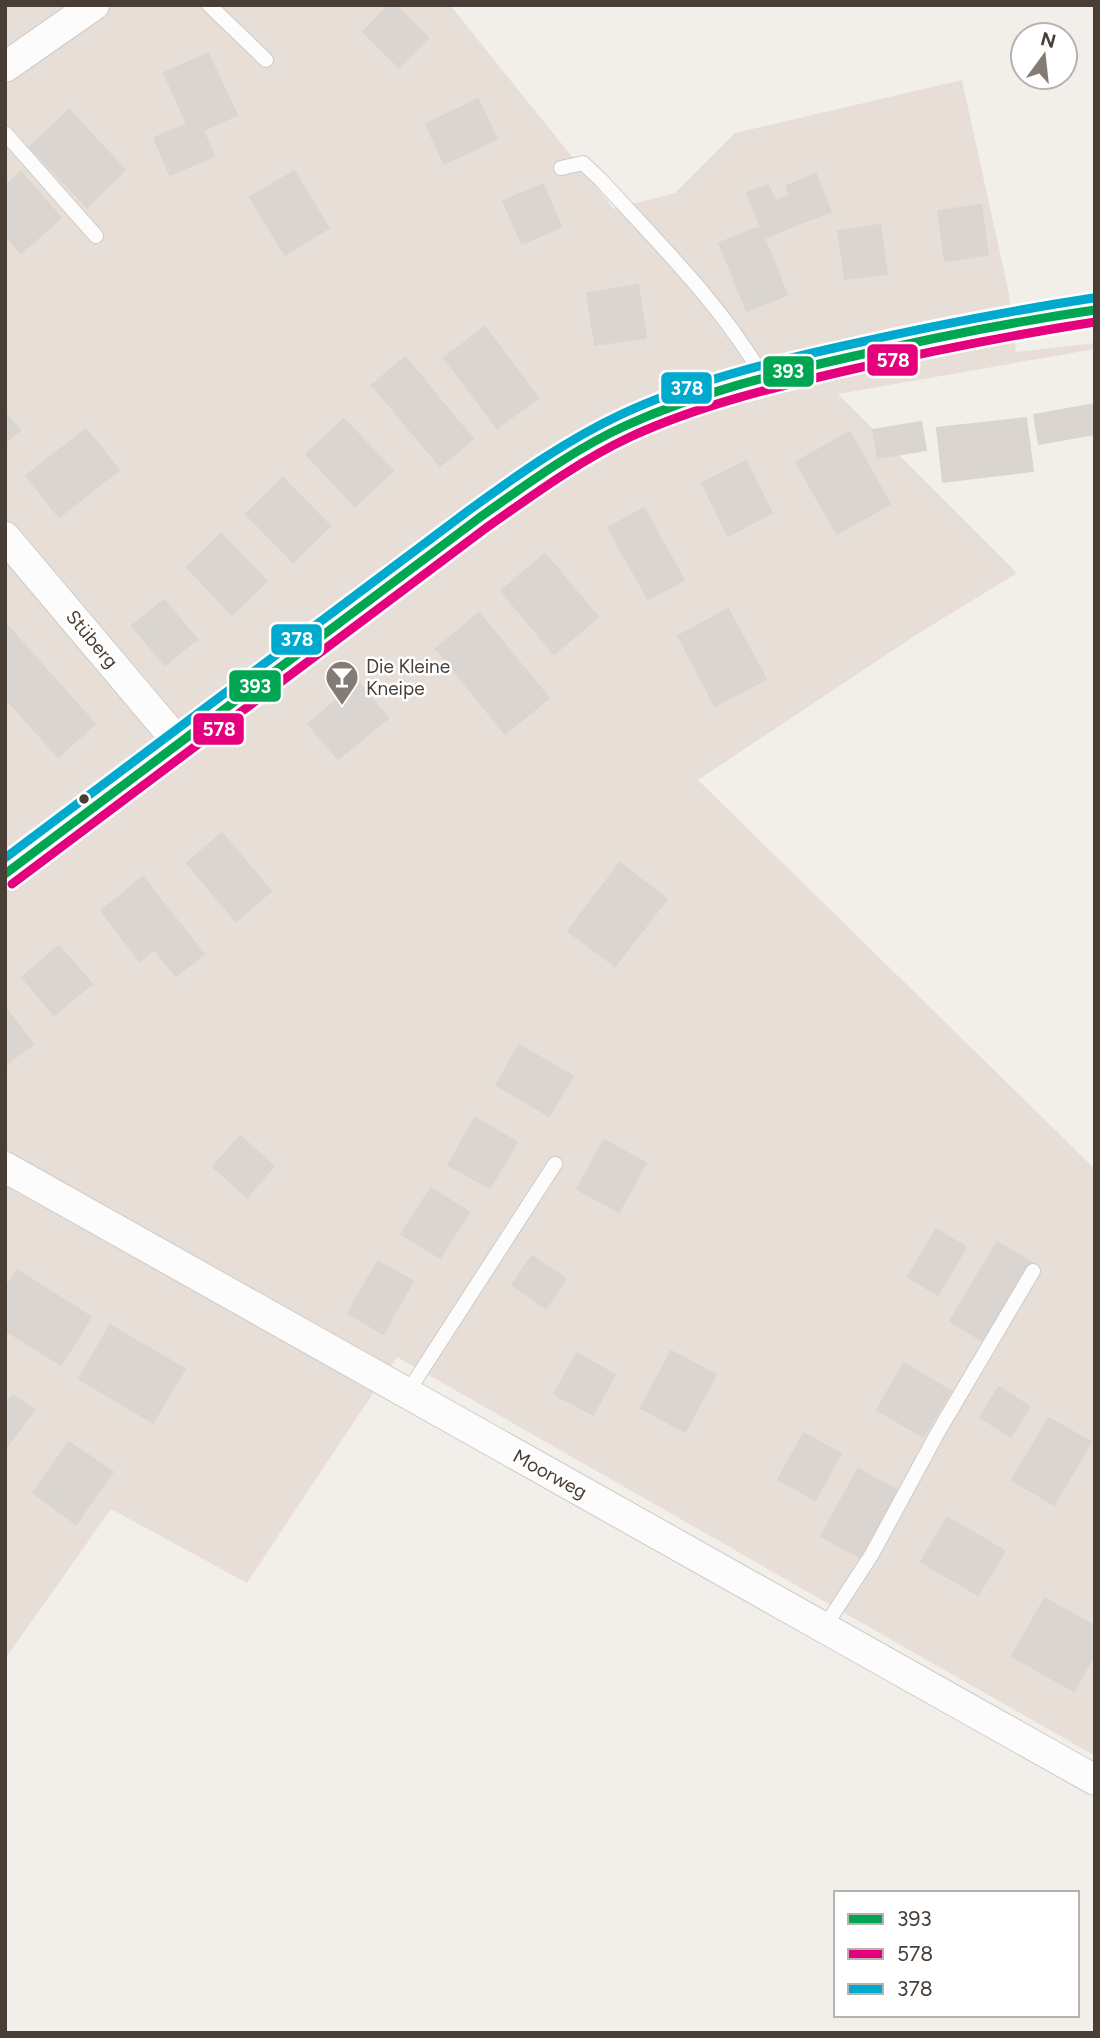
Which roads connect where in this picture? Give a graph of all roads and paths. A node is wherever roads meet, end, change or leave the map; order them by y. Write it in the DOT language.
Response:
graph roads {
  1 [pos="94,5"];
  2 [pos="209,5"];
  3 [pos="266,60"];
  4 [pos="5,67"];
  5 [pos="5,133"];
  6 [pos="561,168"];
  7 [pos="96,236"];
  8 [pos="1095,310"];
  9 [pos="763,377"];
  10 [pos="5,537"];
  11 [pos="178,741"];
  12 [pos="5,874"];
  13 [pos="555,1164"];
  14 [pos="5,1167"];
  15 [pos="1033,1271"];
  16 [pos="407,1393"];
  17 [pos="824,1628"];
  18 [pos="1095,1780"];
  1 -- 4 [label="street"];
  2 -- 3 [label="lane"];
  5 -- 7 [label="lane"];
  6 -- 9 [label="lane"];
  8 -- 9 [label="street"];
  9 -- 11 [label="street"];
  10 -- 11 [label="street, Stüberg"];
  11 -- 12 [label="street"];
  13 -- 16 [label="lane"];
  14 -- 16 [label="street, Moorweg"];
  15 -- 17 [label="lane"];
  16 -- 17 [label="street, Moorweg"];
  17 -- 18 [label="street, Moorweg"];
}
